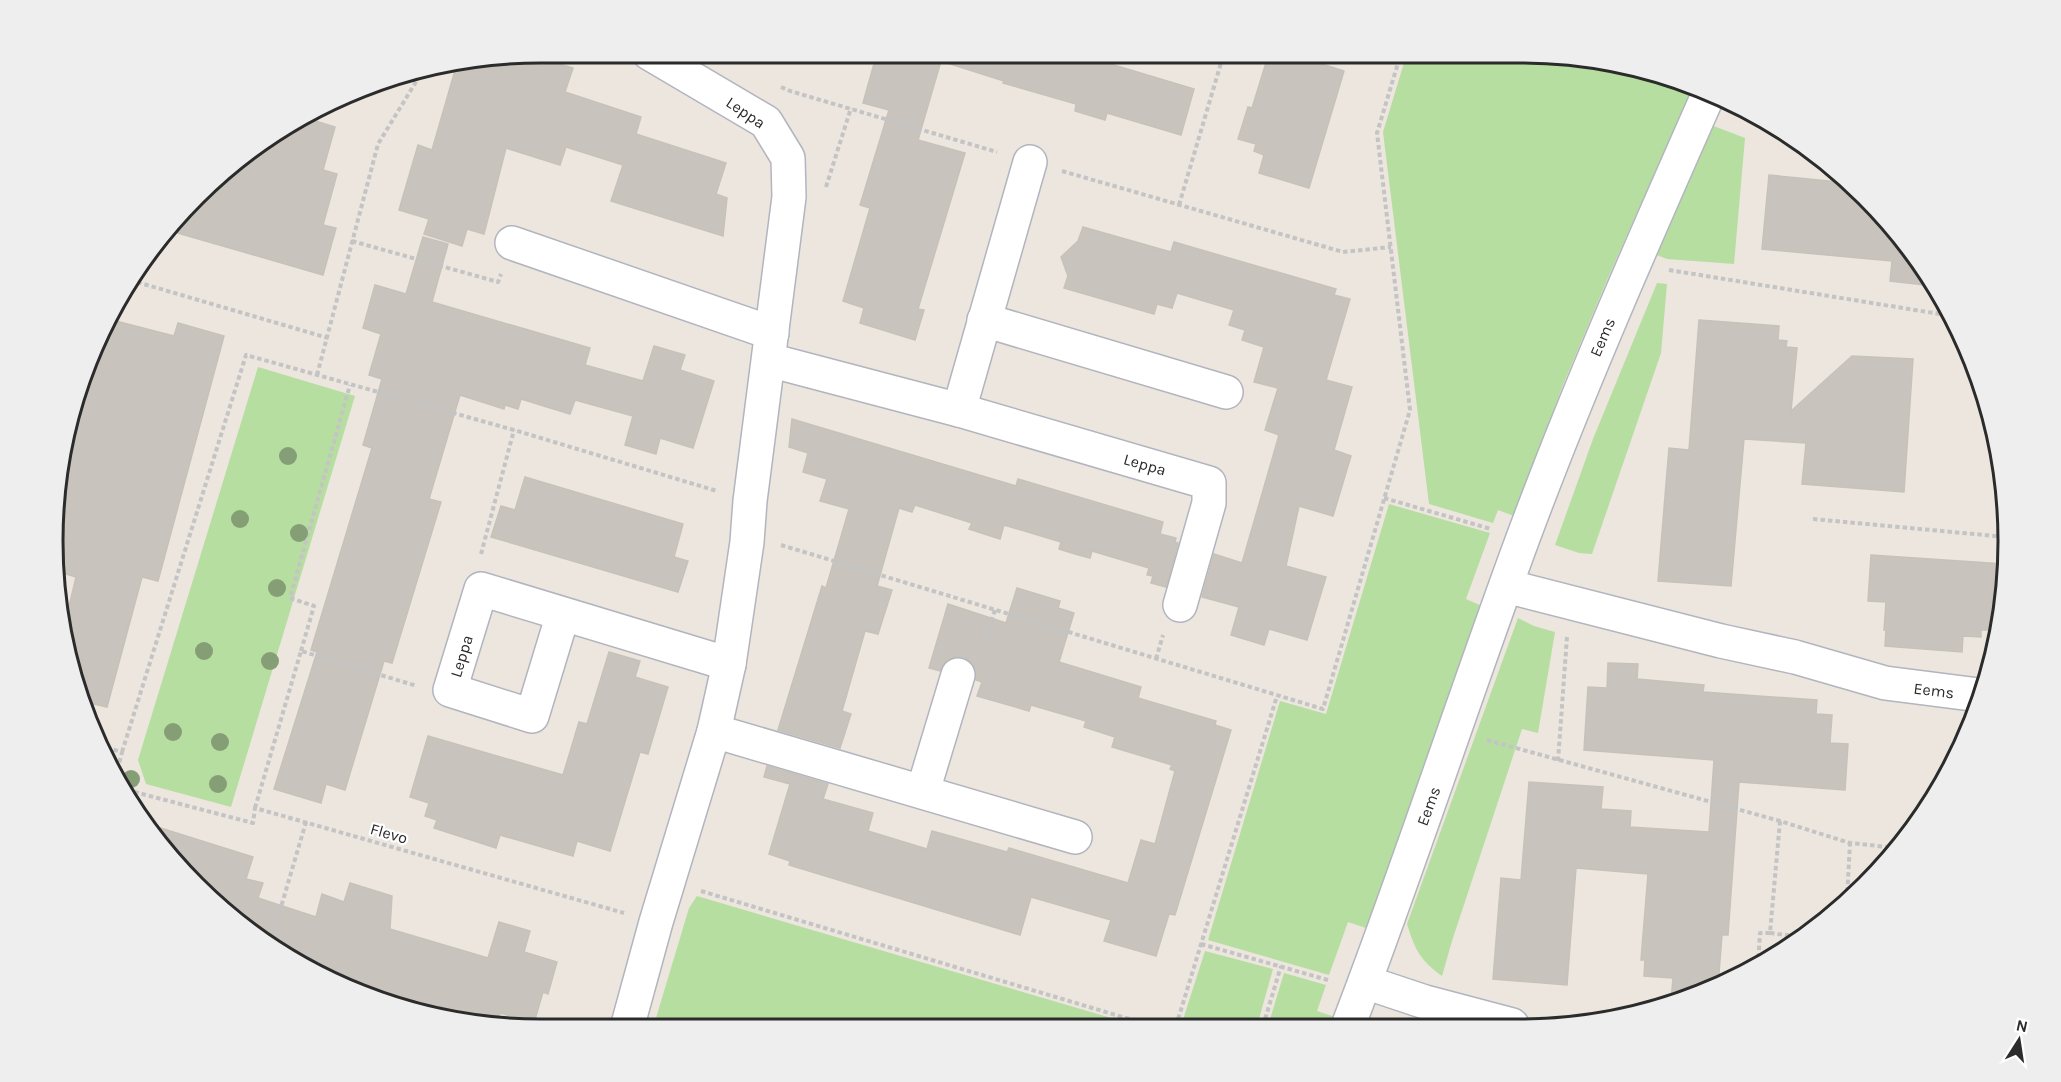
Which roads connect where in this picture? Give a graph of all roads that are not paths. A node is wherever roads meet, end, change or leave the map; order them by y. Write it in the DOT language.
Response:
graph roads {
  1 [pos="671,63"];
  2 [pos="1706,100"];
  3 [pos="1030,162"];
  4 [pos="512,243"];
  5 [pos="984,320"];
  6 [pos="770,346"];
  7 [pos="1226,392"];
  8 [pos="959,410"];
  9 [pos="1506,586"];
  10 [pos="1180,605"];
  11 [pos="563,614"];
  12 [pos="729,664"];
  13 [pos="958,675"];
  14 [pos="1973,694"];
  15 [pos="714,731"];
  16 [pos="923,791"];
  17 [pos="1075,837"];
  18 [pos="1365,982"];
  19 [pos="629,1019"];
  20 [pos="1351,1019"];
  21 [pos="1487,1019"];
  1 -- 6 [label="street, Leppa"];
  2 -- 9 [label="street, Eems"];
  3 -- 5 [label="street"];
  4 -- 6 [label="street, Leppa"];
  5 -- 7 [label="street"];
  5 -- 8 [label="street"];
  6 -- 8 [label="street, Leppa"];
  6 -- 12 [label="street, Leppa"];
  8 -- 10 [label="street, Leppa"];
  9 -- 14 [label="street, Eems"];
  9 -- 18 [label="street, Eems"];
  11 -- 11 [label="street, Leppa"];
  11 -- 12 [label="street"];
  12 -- 15 [label="street, Leppa"];
  13 -- 16 [label="street"];
  15 -- 16 [label="street"];
  15 -- 19 [label="street, Leppa"];
  16 -- 17 [label="street"];
  18 -- 20 [label="street, Eems"];
  18 -- 21 [label="street"];
}
